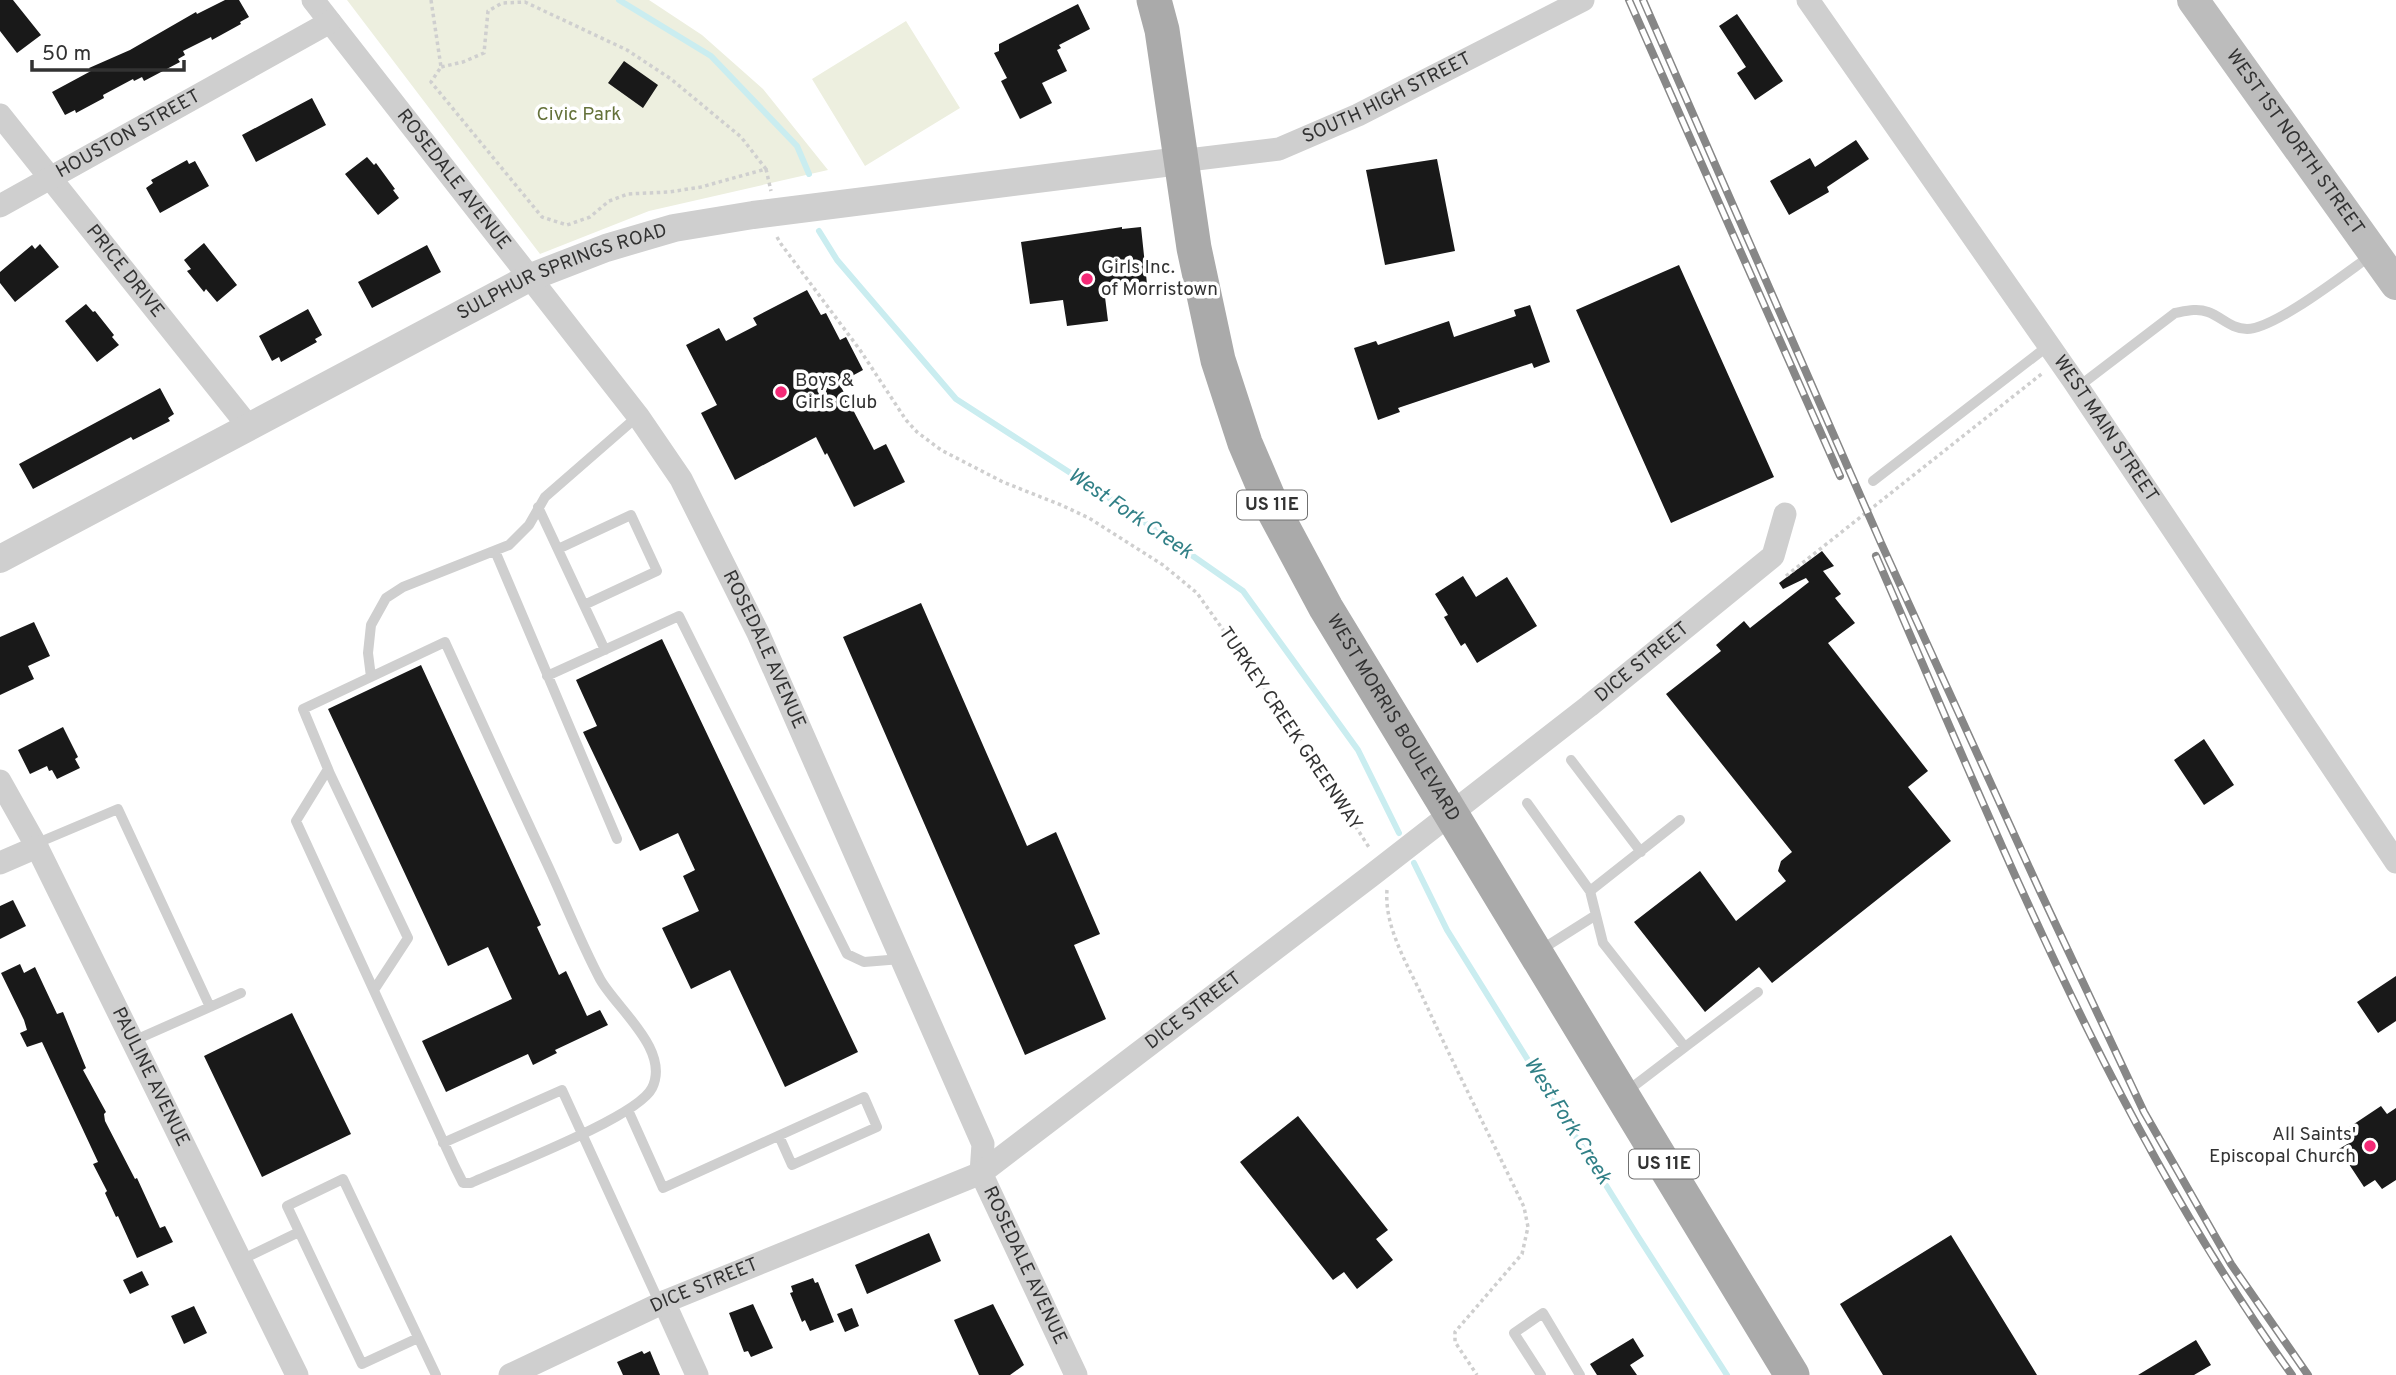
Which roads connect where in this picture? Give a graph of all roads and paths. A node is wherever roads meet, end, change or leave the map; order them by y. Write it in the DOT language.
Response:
graph roads {
  1 [pos="313,0"];
  2 [pos="431,0"];
  3 [pos="1154,0"];
  4 [pos="1583,0"];
  5 [pos="1808,0"];
  6 [pos="2193,0"];
  7 [pos="330,22"];
  8 [pos="441,67"];
  9 [pos="0,115"];
  10 [pos="1180,161"];
  11 [pos="766,169"];
  12 [pos="50,178"];
  13 [pos="771,194"];
  14 [pos="0,206"];
  15 [pos="776,229"];
  16 [pos="2374,253"];
  17 [pos="531,278"];
  18 [pos="2396,284"];
  19 [pos="2048,346"];
  20 [pos="2077,387"];
  21 [pos="638,416"];
  22 [pos="249,427"];
  23 [pos="1873,481"];
  24 [pos="538,508"];
  25 [pos="1785,514"];
  26 [pos="558,549"];
  27 [pos="495,551"];
  28 [pos="0,559"];
  29 [pos="584,605"];
  30 [pos="605,650"];
  31 [pos="547,676"];
  32 [pos="371,677"];
  33 [pos="1571,760"];
  34 [pos="328,769"];
  35 [pos="0,781"];
  36 [pos="1527,803"];
  37 [pos="1450,812"];
  38 [pos="1681,820"];
  39 [pos="617,839"];
  40 [pos="36,845"];
  41 [pos="1640,852"];
  42 [pos="2396,862"];
  43 [pos="0,863"];
  44 [pos="1381,867"];
  45 [pos="1590,891"];
  46 [pos="1596,915"];
  47 [pos="1536,953"];
  48 [pos="902,959"];
  49 [pos="374,990"];
  50 [pos="1758,992"];
  51 [pos="241,993"];
  52 [pos="210,1007"];
  53 [pos="133,1041"];
  54 [pos="1685,1047"];
  55 [pos="1622,1095"];
  56 [pos="628,1110"];
  57 [pos="582,1134"];
  58 [pos="779,1136"];
  59 [pos="443,1143"];
  60 [pos="981,1173"];
  61 [pos="299,1232"];
  62 [pos="241,1260"];
  63 [pos="662,1303"];
  64 [pos="418,1338"];
  65 [pos="297,1375"];
  66 [pos="436,1375"];
  67 [pos="510,1375"];
  68 [pos="697,1375"];
  69 [pos="1076,1375"];
  70 [pos="1477,1375"];
  71 [pos="1541,1375"];
  72 [pos="1580,1375"];
  73 [pos="1792,1375"];
  1 -- 7 [label="street, ROSEDALE AVENUE"];
  2 -- 8 [label="path"];
  3 -- 10 [label="main road, WEST MORRIS BOULEVARD / US 11E"];
  4 -- 10 [label="street, SOUTH HIGH STREET"];
  5 -- 19 [label="street, WEST MAIN STREET"];
  6 -- 16 [label="main road, WEST 1ST NORTH STREET"];
  7 -- 12 [label="street, HOUSTON STREET"];
  7 -- 17 [label="street, ROSEDALE AVENUE"];
  8 -- 11 [label="path"];
  8 -- 11 [label="path"];
  9 -- 12 [label="street, PRICE DRIVE"];
  10 -- 17 [label="street, SULPHUR SPRINGS ROAD"];
  10 -- 37 [label="main road, WEST MORRIS BOULEVARD / US 11E"];
  11 -- 13 [label="path"];
  12 -- 14 [label="street, HOUSTON STREET"];
  12 -- 22 [label="street, PRICE DRIVE"];
  15 -- 44 [label="path, TURKEY CREEK GREENWAY"];
  16 -- 18 [label="main road, WEST 1ST NORTH STREET"];
  16 -- 20 [label="lane"];
  17 -- 21 [label="street, ROSEDALE AVENUE"];
  17 -- 22 [label="street, SULPHUR SPRINGS ROAD"];
  19 -- 20 [label="street, WEST MAIN STREET"];
  19 -- 23 [label="lane"];
  20 -- 42 [label="street, WEST MAIN STREET"];
  21 -- 24 [label="lane"];
  21 -- 48 [label="street, ROSEDALE AVENUE"];
  22 -- 28 [label="street, SULPHUR SPRINGS ROAD"];
  24 -- 26 [label="lane"];
  24 -- 27 [label="lane"];
  25 -- 37 [label="street, DICE STREET"];
  26 -- 29 [label="lane"];
  26 -- 29 [label="lane"];
  27 -- 31 [label="lane"];
  27 -- 32 [label="lane"];
  29 -- 30 [label="lane"];
  30 -- 31 [label="lane"];
  30 -- 48 [label="lane"];
  31 -- 39 [label="lane"];
  32 -- 34 [label="lane"];
  32 -- 56 [label="lane"];
  33 -- 41 [label="lane"];
  34 -- 49 [label="lane"];
  34 -- 49 [label="lane"];
  35 -- 40 [label="street, PAULINE AVENUE"];
  36 -- 45 [label="lane"];
  37 -- 44 [label="street, DICE STREET"];
  37 -- 47 [label="main road, WEST MORRIS BOULEVARD / US 11E"];
  38 -- 41 [label="lane"];
  40 -- 43 [label="street"];
  40 -- 52 [label="lane"];
  40 -- 53 [label="street, PAULINE AVENUE"];
  41 -- 45 [label="lane"];
  44 -- 60 [label="street, DICE STREET"];
  44 -- 70 [label="path, TURKEY CREEK GREENWAY"];
  45 -- 46 [label="lane"];
  46 -- 47 [label="lane"];
  46 -- 54 [label="lane"];
  47 -- 55 [label="main road, WEST MORRIS BOULEVARD / US 11E"];
  48 -- 60 [label="street, ROSEDALE AVENUE"];
  49 -- 59 [label="lane"];
  50 -- 54 [label="lane"];
  51 -- 52 [label="lane"];
  52 -- 53 [label="lane"];
  53 -- 62 [label="street, PAULINE AVENUE"];
  54 -- 55 [label="lane"];
  55 -- 73 [label="main road, WEST MORRIS BOULEVARD / US 11E"];
  56 -- 57 [label="lane"];
  56 -- 58 [label="lane"];
  57 -- 59 [label="lane"];
  57 -- 59 [label="lane"];
  57 -- 63 [label="lane"];
  58 -- 58 [label="lane"];
  60 -- 63 [label="street, DICE STREET"];
  60 -- 69 [label="street, ROSEDALE AVENUE"];
  61 -- 62 [label="lane"];
  61 -- 64 [label="lane"];
  61 -- 64 [label="lane"];
  62 -- 65 [label="street, PAULINE AVENUE"];
  63 -- 67 [label="street, DICE STREET"];
  63 -- 68 [label="street"];
  64 -- 66 [label="lane"];
  71 -- 72 [label="lane"];
}
